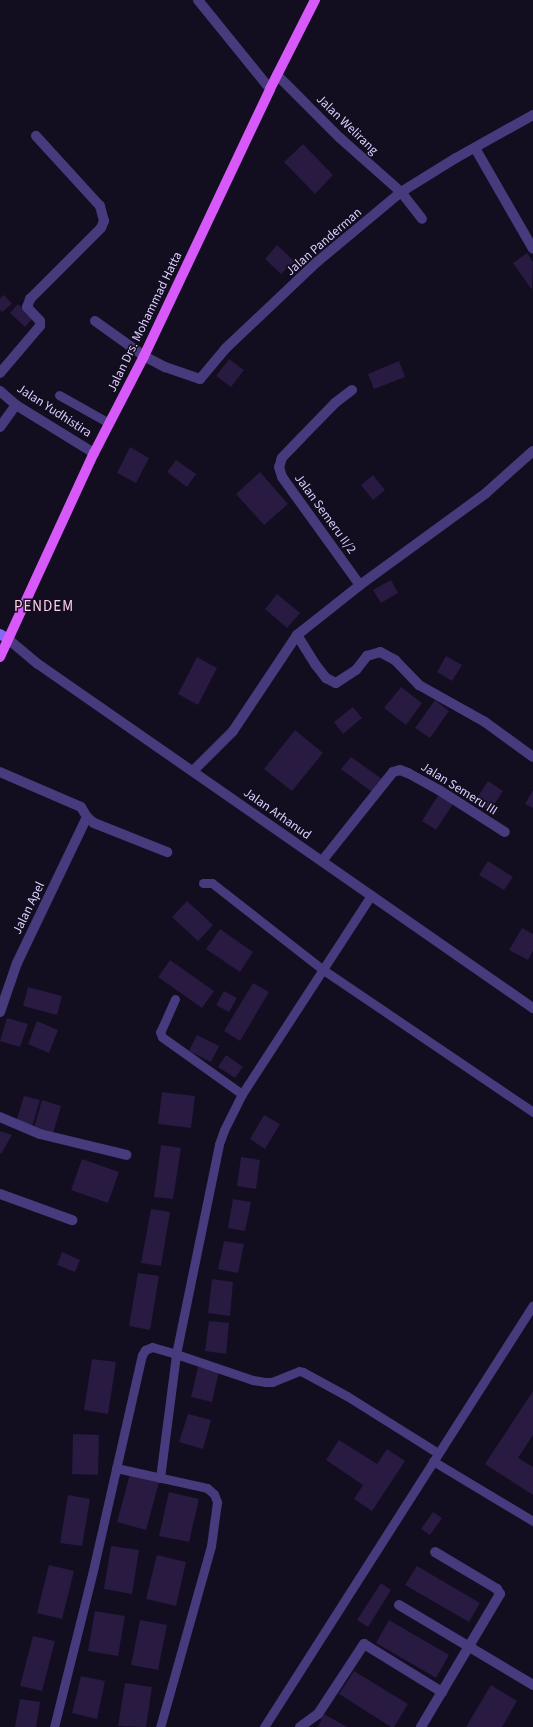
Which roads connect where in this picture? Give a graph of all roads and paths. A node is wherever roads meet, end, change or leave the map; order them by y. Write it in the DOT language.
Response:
graph roads {
  1 [pos="198,0"];
  2 [pos="315,0"];
  3 [pos="277,75"];
  4 [pos="270,89"];
  5 [pos="533,115"];
  6 [pos="36,136"];
  7 [pos="475,148"];
  8 [pos="401,192"];
  9 [pos="422,219"];
  10 [pos="533,250"];
  11 [pos="95,320"];
  12 [pos="144,356"];
  13 [pos="0,373"];
  14 [pos="352,390"];
  15 [pos="0,391"];
  16 [pos="59,395"];
  17 [pos="16,405"];
  18 [pos="109,423"];
  19 [pos="0,428"];
  20 [pos="533,451"];
  21 [pos="94,453"];
  22 [pos="360,585"];
  23 [pos="297,635"];
  24 [pos="4,637"];
  25 [pos="0,657"];
  26 [pos="533,757"];
  27 [pos="193,771"];
  28 [pos="0,772"];
  29 [pos="88,817"];
  30 [pos="505,832"];
  31 [pos="167,852"];
  32 [pos="322,860"];
  33 [pos="204,883"];
  34 [pos="371,895"];
  35 [pos="322,969"];
  36 [pos="175,999"];
  37 [pos="533,1008"];
  38 [pos="0,1012"];
  39 [pos="242,1094"];
  40 [pos="533,1112"];
  41 [pos="0,1117"];
  42 [pos="127,1155"];
  43 [pos="0,1194"];
  44 [pos="72,1220"];
  45 [pos="533,1305"];
  46 [pos="176,1354"];
  47 [pos="435,1457"];
  48 [pos="116,1468"];
  49 [pos="160,1478"];
  50 [pos="533,1521"];
  51 [pos="435,1552"];
  52 [pos="399,1605"];
  53 [pos="469,1648"];
  54 [pos="533,1685"];
  55 [pos="442,1692"];
  56 [pos="54,1727"];
  57 [pos="160,1727"];
  58 [pos="264,1727"];
  59 [pos="300,1727"];
  60 [pos="421,1727"];
  1 -- 4 [label="street"];
  2 -- 3 [label="main road, Jalan Drs. Mohammad Hatta"];
  3 -- 4 [label="main road, Jalan Drs. Mohammad Hatta"];
  3 -- 8 [label="street, Jalan Welirang"];
  4 -- 12 [label="main road, Jalan Drs. Mohammad Hatta"];
  5 -- 7 [label="street, Jalan Panderman"];
  6 -- 13 [label="street"];
  7 -- 8 [label="street, Jalan Panderman"];
  7 -- 10 [label="street"];
  8 -- 9 [label="street, Jalan Welirang"];
  8 -- 12 [label="street, Jalan Panderman"];
  11 -- 12 [label="street"];
  12 -- 18 [label="main road, Jalan Drs. Mohammad Hatta"];
  14 -- 22 [label="street, Jalan Semeru II/2"];
  15 -- 17 [label="street, Jalan Yudhistira"];
  16 -- 18 [label="lane"];
  17 -- 19 [label="street"];
  17 -- 21 [label="street, Jalan Yudhistira"];
  18 -- 21 [label="main road, Jalan Drs. Mohammad Hatta"];
  20 -- 22 [label="street"];
  21 -- 24 [label="main road, Jalan Drs. Mohammad Hatta"];
  22 -- 23 [label="street"];
  23 -- 26 [label="street"];
  23 -- 27 [label="street"];
  24 -- 25 [label="main road, Jalan Drs. Mohammad Hatta"];
  24 -- 27 [label="street, Jalan Arhanud"];
  27 -- 32 [label="street, Jalan Arhanud"];
  28 -- 29 [label="street"];
  29 -- 31 [label="street"];
  29 -- 38 [label="street, Jalan Apel"];
  30 -- 32 [label="street, Jalan Semeru III"];
  32 -- 34 [label="street, Jalan Arhanud"];
  33 -- 35 [label="lane"];
  34 -- 35 [label="lane"];
  34 -- 37 [label="street, Jalan Arhanud"];
  35 -- 39 [label="lane"];
  35 -- 40 [label="lane"];
  36 -- 39 [label="lane"];
  39 -- 46 [label="lane"];
  41 -- 42 [label="street"];
  43 -- 44 [label="street"];
  45 -- 47 [label="lane"];
  46 -- 47 [label="lane"];
  46 -- 48 [label="lane"];
  46 -- 49 [label="lane"];
  47 -- 50 [label="lane"];
  47 -- 58 [label="lane"];
  48 -- 49 [label="lane"];
  48 -- 56 [label="lane"];
  49 -- 57 [label="lane"];
  51 -- 53 [label="street"];
  52 -- 53 [label="street"];
  53 -- 54 [label="street"];
  53 -- 55 [label="street"];
  55 -- 59 [label="street"];
  55 -- 60 [label="street"];
}
